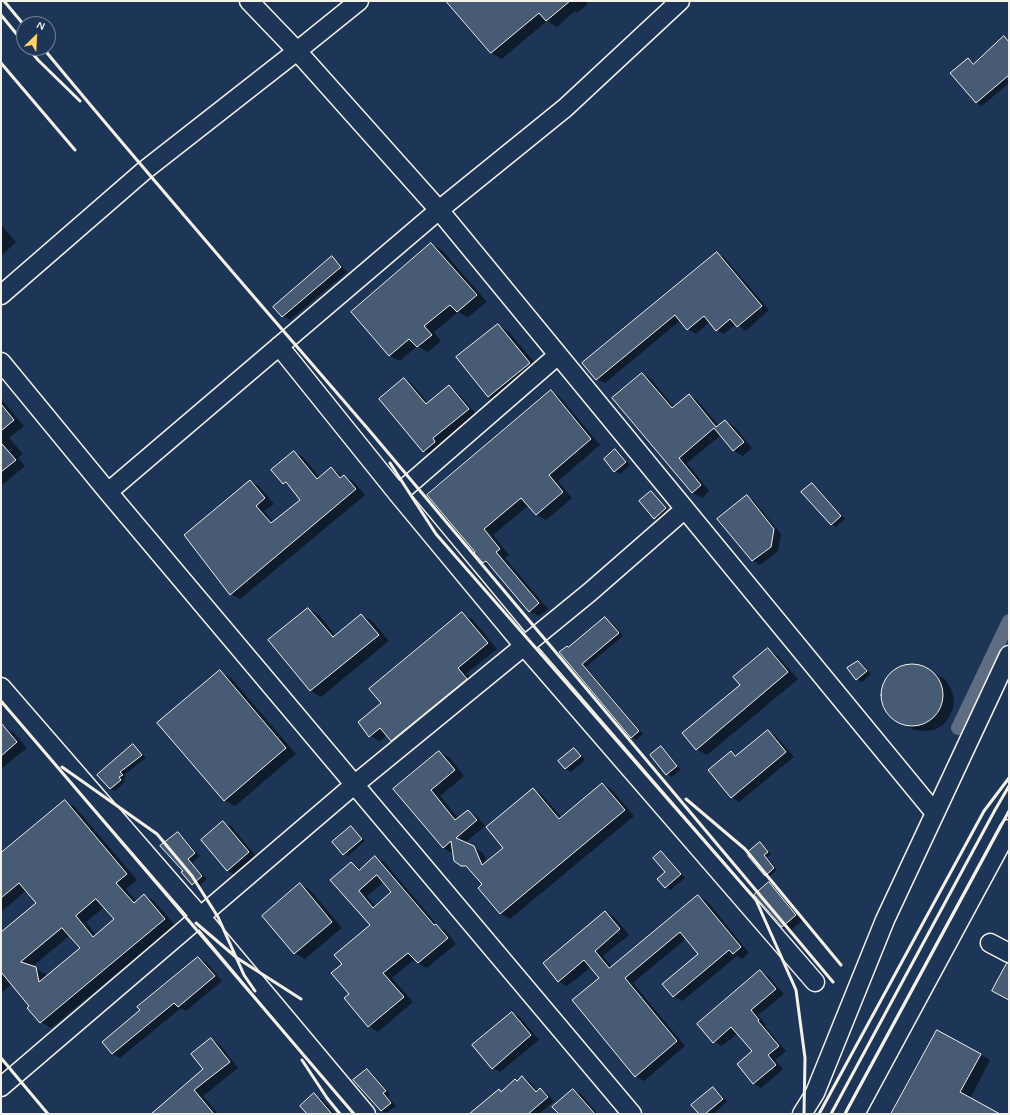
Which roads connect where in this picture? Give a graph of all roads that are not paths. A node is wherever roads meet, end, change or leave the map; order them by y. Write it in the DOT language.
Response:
graph roads {
  1 [pos="249,1"];
  2 [pos="359,1"];
  3 [pos="680,1"];
  4 [pos="297,51"];
  5 [pos="438,210"];
  6 [pos="1,295"];
  7 [pos="279,346"];
  8 [pos="558,355"];
  9 [pos="1,362"];
  10 [pos="108,492"];
  11 [pos="398,494"];
  12 [pos="685,509"];
  13 [pos="524,646"];
  14 [pos="1009,655"];
  15 [pos="1,687"];
  16 [pos="354,785"];
  17 [pos="935,813"];
  18 [pos="1009,828"];
  19 [pos="200,916"];
  20 [pos="990,943"];
  21 [pos="1009,953"];
  22 [pos="815,982"];
  23 [pos="1,1087"];
  24 [pos="625,1112"];
  25 [pos="366,1114"];
  26 [pos="802,1114"];
  27 [pos="855,1114"];
  1 -- 4 [label="street"];
  2 -- 4 [label="street"];
  3 -- 5 [label="street"];
  4 -- 5 [label="street"];
  4 -- 6 [label="street"];
  5 -- 7 [label="street"];
  5 -- 8 [label="street"];
  7 -- 10 [label="street"];
  7 -- 11 [label="street"];
  8 -- 11 [label="street"];
  8 -- 12 [label="street"];
  9 -- 10 [label="street"];
  10 -- 16 [label="street"];
  11 -- 13 [label="street"];
  12 -- 13 [label="street"];
  12 -- 17 [label="street"];
  13 -- 16 [label="street"];
  13 -- 22 [label="street"];
  14 -- 17 [label="street"];
  15 -- 19 [label="street"];
  16 -- 19 [label="street"];
  16 -- 24 [label="street"];
  17 -- 26 [label="street"];
  18 -- 27 [label="street"];
  19 -- 23 [label="street"];
  19 -- 25 [label="street"];
  20 -- 21 [label="street"];
}
